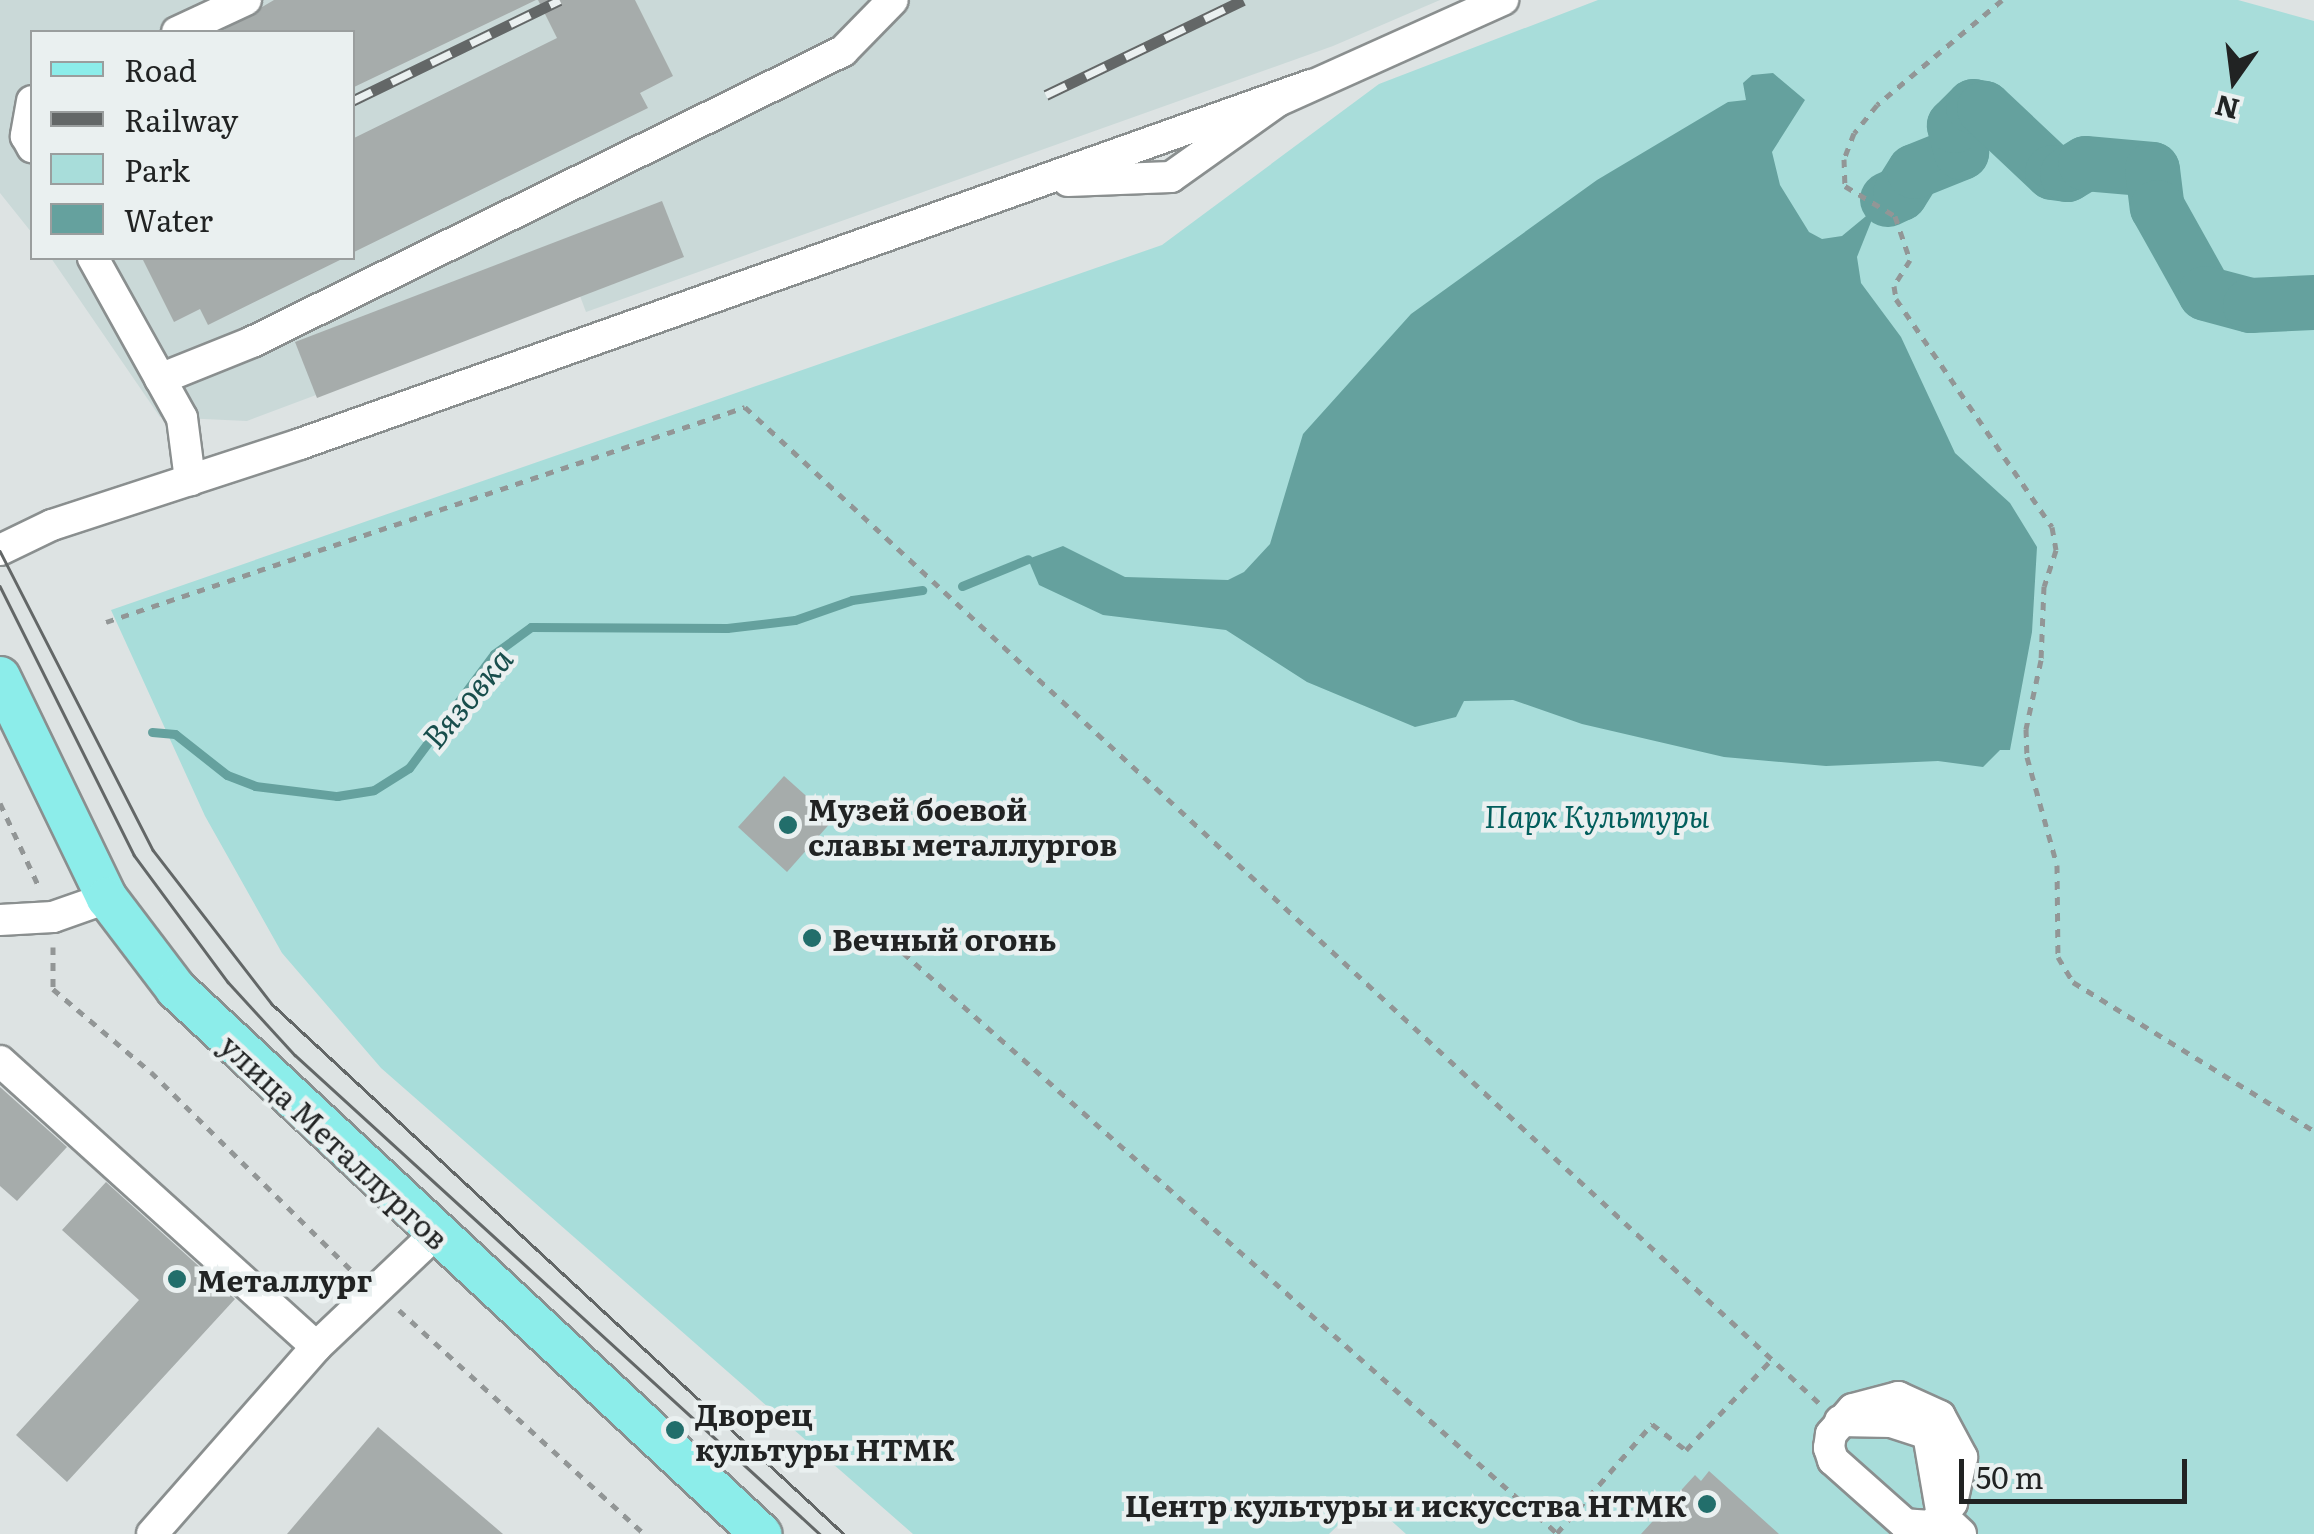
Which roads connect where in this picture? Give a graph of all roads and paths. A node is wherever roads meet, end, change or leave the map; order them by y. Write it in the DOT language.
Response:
graph roads {
  1 [pos="246,0"];
  2 [pos="893,0"];
  3 [pos="1503,0"];
  4 [pos="2002,0"];
  5 [pos="182,30"];
  6 [pos="30,113"];
  7 [pos="30,143"];
  8 [pos="94,260"];
  9 [pos="160,379"];
  10 [pos="190,480"];
  11 [pos="0,550"];
  12 [pos="106,622"];
  13 [pos="0,677"];
  14 [pos="0,803"];
  15 [pos="107,898"];
  16 [pos="53,917"];
  17 [pos="0,920"];
  18 [pos="892,942"];
  19 [pos="0,1061"];
  20 [pos="2314,1130"];
  21 [pos="435,1234"];
  22 [pos="380,1290"];
  23 [pos="316,1347"];
  24 [pos="1770,1360"];
  25 [pos="1840,1421"];
  26 [pos="1952,1525"];
  27 [pos="152,1534"];
  28 [pos="644,1534"];
  29 [pos="761,1534"];
  1 -- 5 [label="street"];
  2 -- 9 [label="street"];
  3 -- 10 [label="street"];
  4 -- 20 [label="path"];
  6 -- 7 [label="street"];
  8 -- 9 [label="street"];
  9 -- 10 [label="street"];
  10 -- 11 [label="street"];
  12 -- 24 [label="path"];
  13 -- 15 [label="main road, улица Металлургов"];
  14 -- 16 [label="path"];
  15 -- 16 [label="street"];
  15 -- 21 [label="main road, улица Металлургов"];
  16 -- 17 [label="street"];
  16 -- 22 [label="path"];
  18 -- 24 [label="path"];
  19 -- 23 [label="street"];
  21 -- 22 [label="street"];
  21 -- 29 [label="main road, улица Металлургов"];
  22 -- 23 [label="street"];
  22 -- 28 [label="path"];
  23 -- 27 [label="street"];
  24 -- 25 [label="path"];
  25 -- 26 [label="street"];
  25 -- 26 [label="street"];
}
